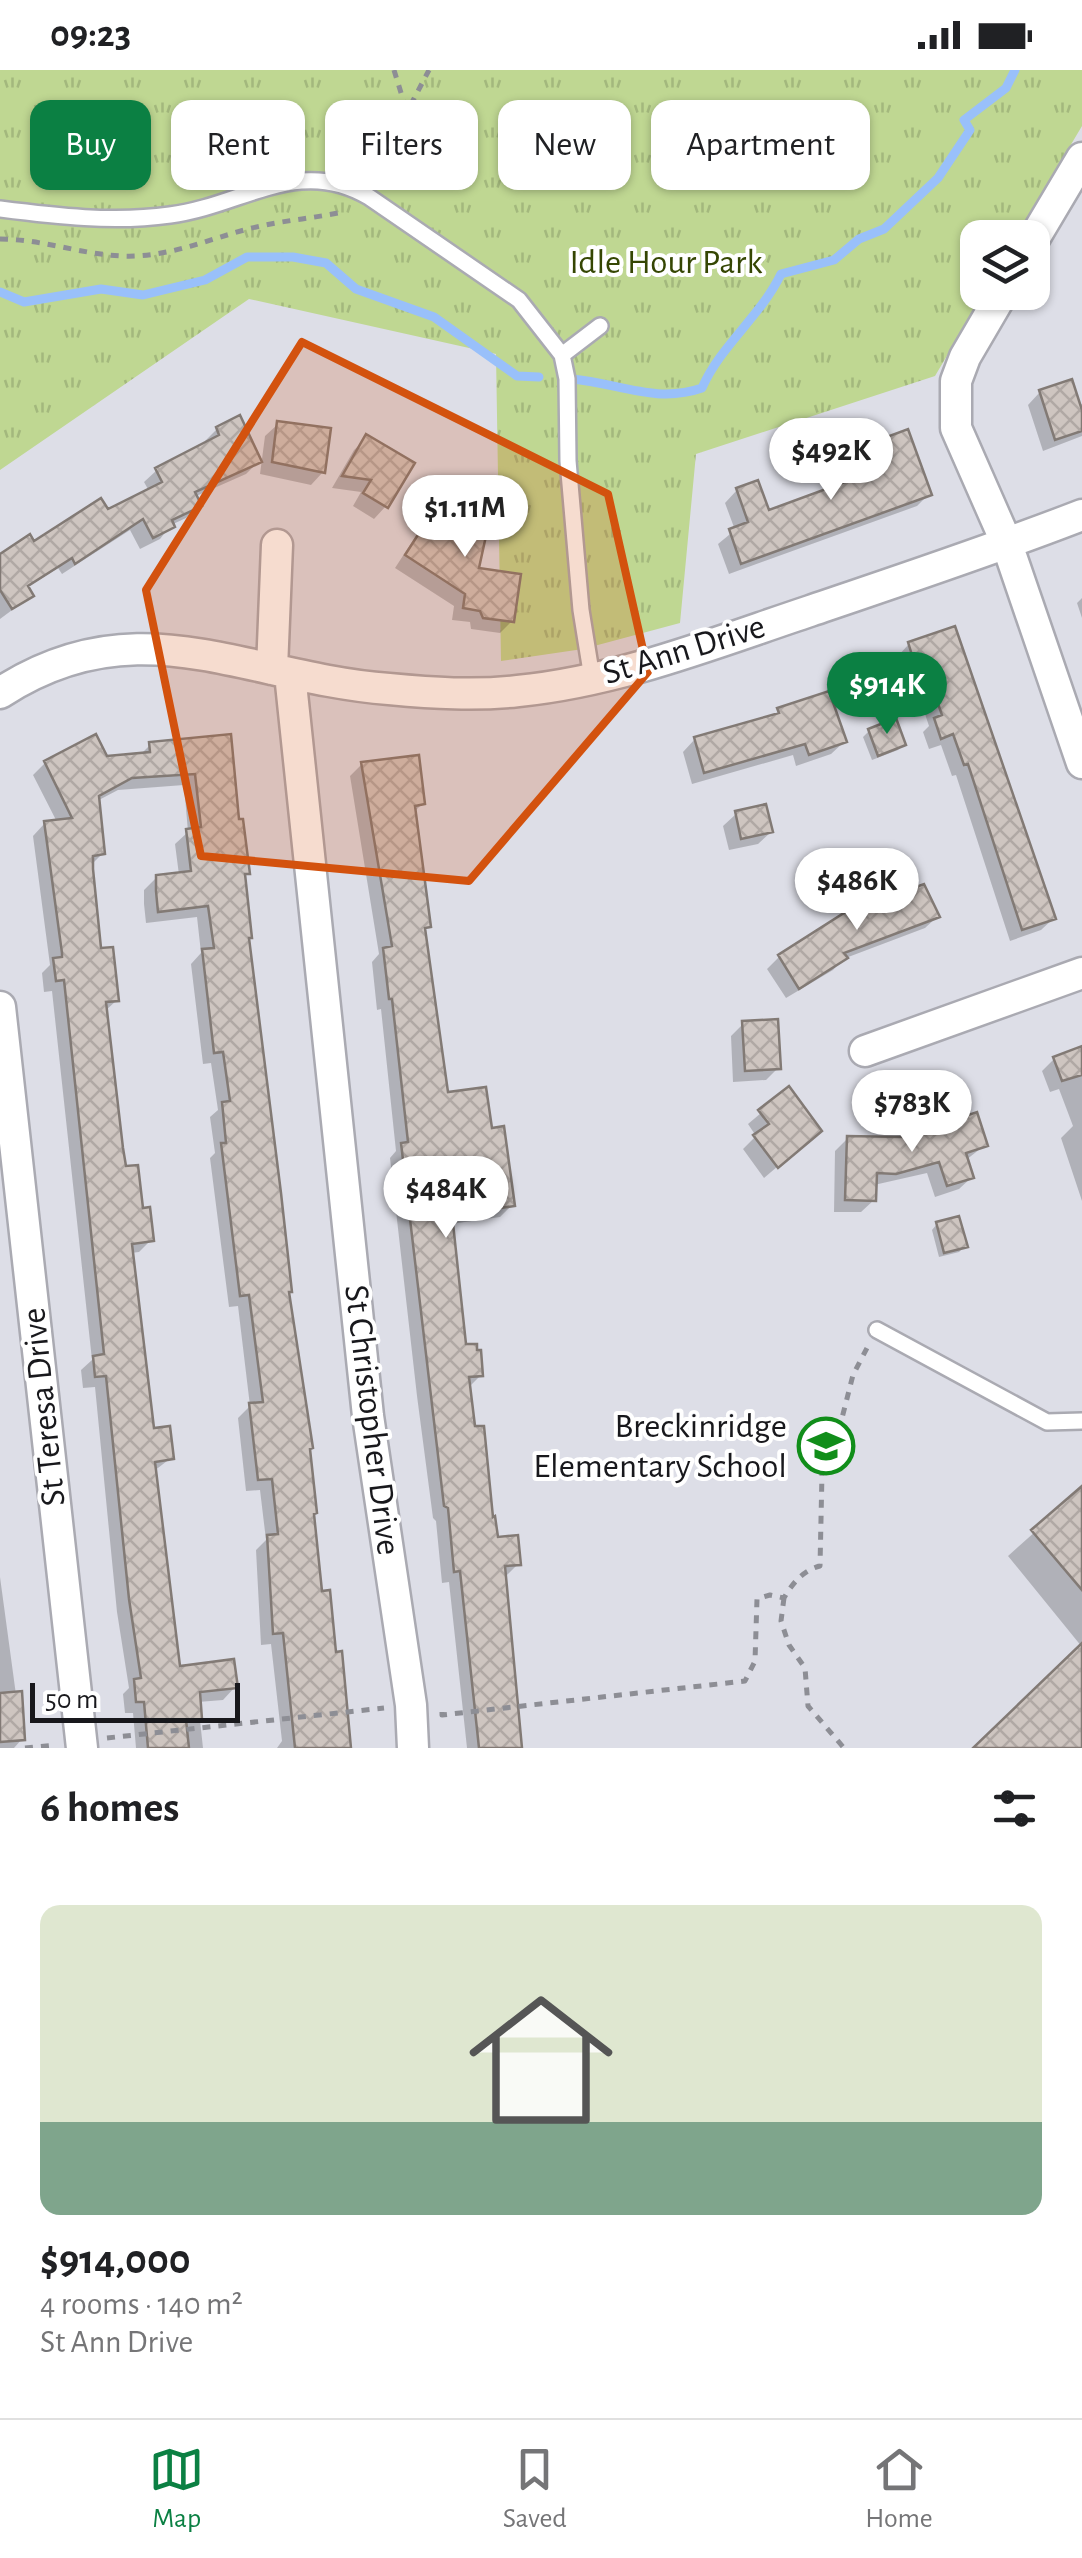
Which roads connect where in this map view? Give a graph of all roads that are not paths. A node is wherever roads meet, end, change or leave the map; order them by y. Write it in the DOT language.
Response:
graph roads {
  1 [pos="1082,158"];
  2 [pos="0,209"];
  3 [pos="1045,220"];
  4 [pos="992,310"];
  5 [pos="600,326"];
  6 [pos="562,355"];
  7 [pos="1082,516"];
  8 [pos="1007,544"];
  9 [pos="277,546"];
  10 [pos="282,672"];
  11 [pos="592,678"];
  12 [pos="0,693"];
  13 [pos="1082,763"];
  14 [pos="1082,972"];
  15 [pos="0,1006"];
  16 [pos="865,1051"];
  17 [pos="877,1330"];
  18 [pos="1082,1421"];
  19 [pos="81,1745"];
  20 [pos="414,1748"];
  1 -- 3 [label="street"];
  2 -- 6 [label="lane"];
  4 -- 8 [label="street"];
  5 -- 6 [label="lane"];
  6 -- 11 [label="lane"];
  7 -- 8 [label="street, St Ann Drive"];
  8 -- 11 [label="street, St Ann Drive"];
  8 -- 13 [label="street"];
  9 -- 10 [label="street"];
  10 -- 11 [label="street, St Ann Drive"];
  10 -- 12 [label="street, St Ann Drive"];
  10 -- 20 [label="street, St Christopher Drive"];
  14 -- 16 [label="street"];
  15 -- 19 [label="street, St Teresa Drive"];
  17 -- 18 [label="lane"];
}
